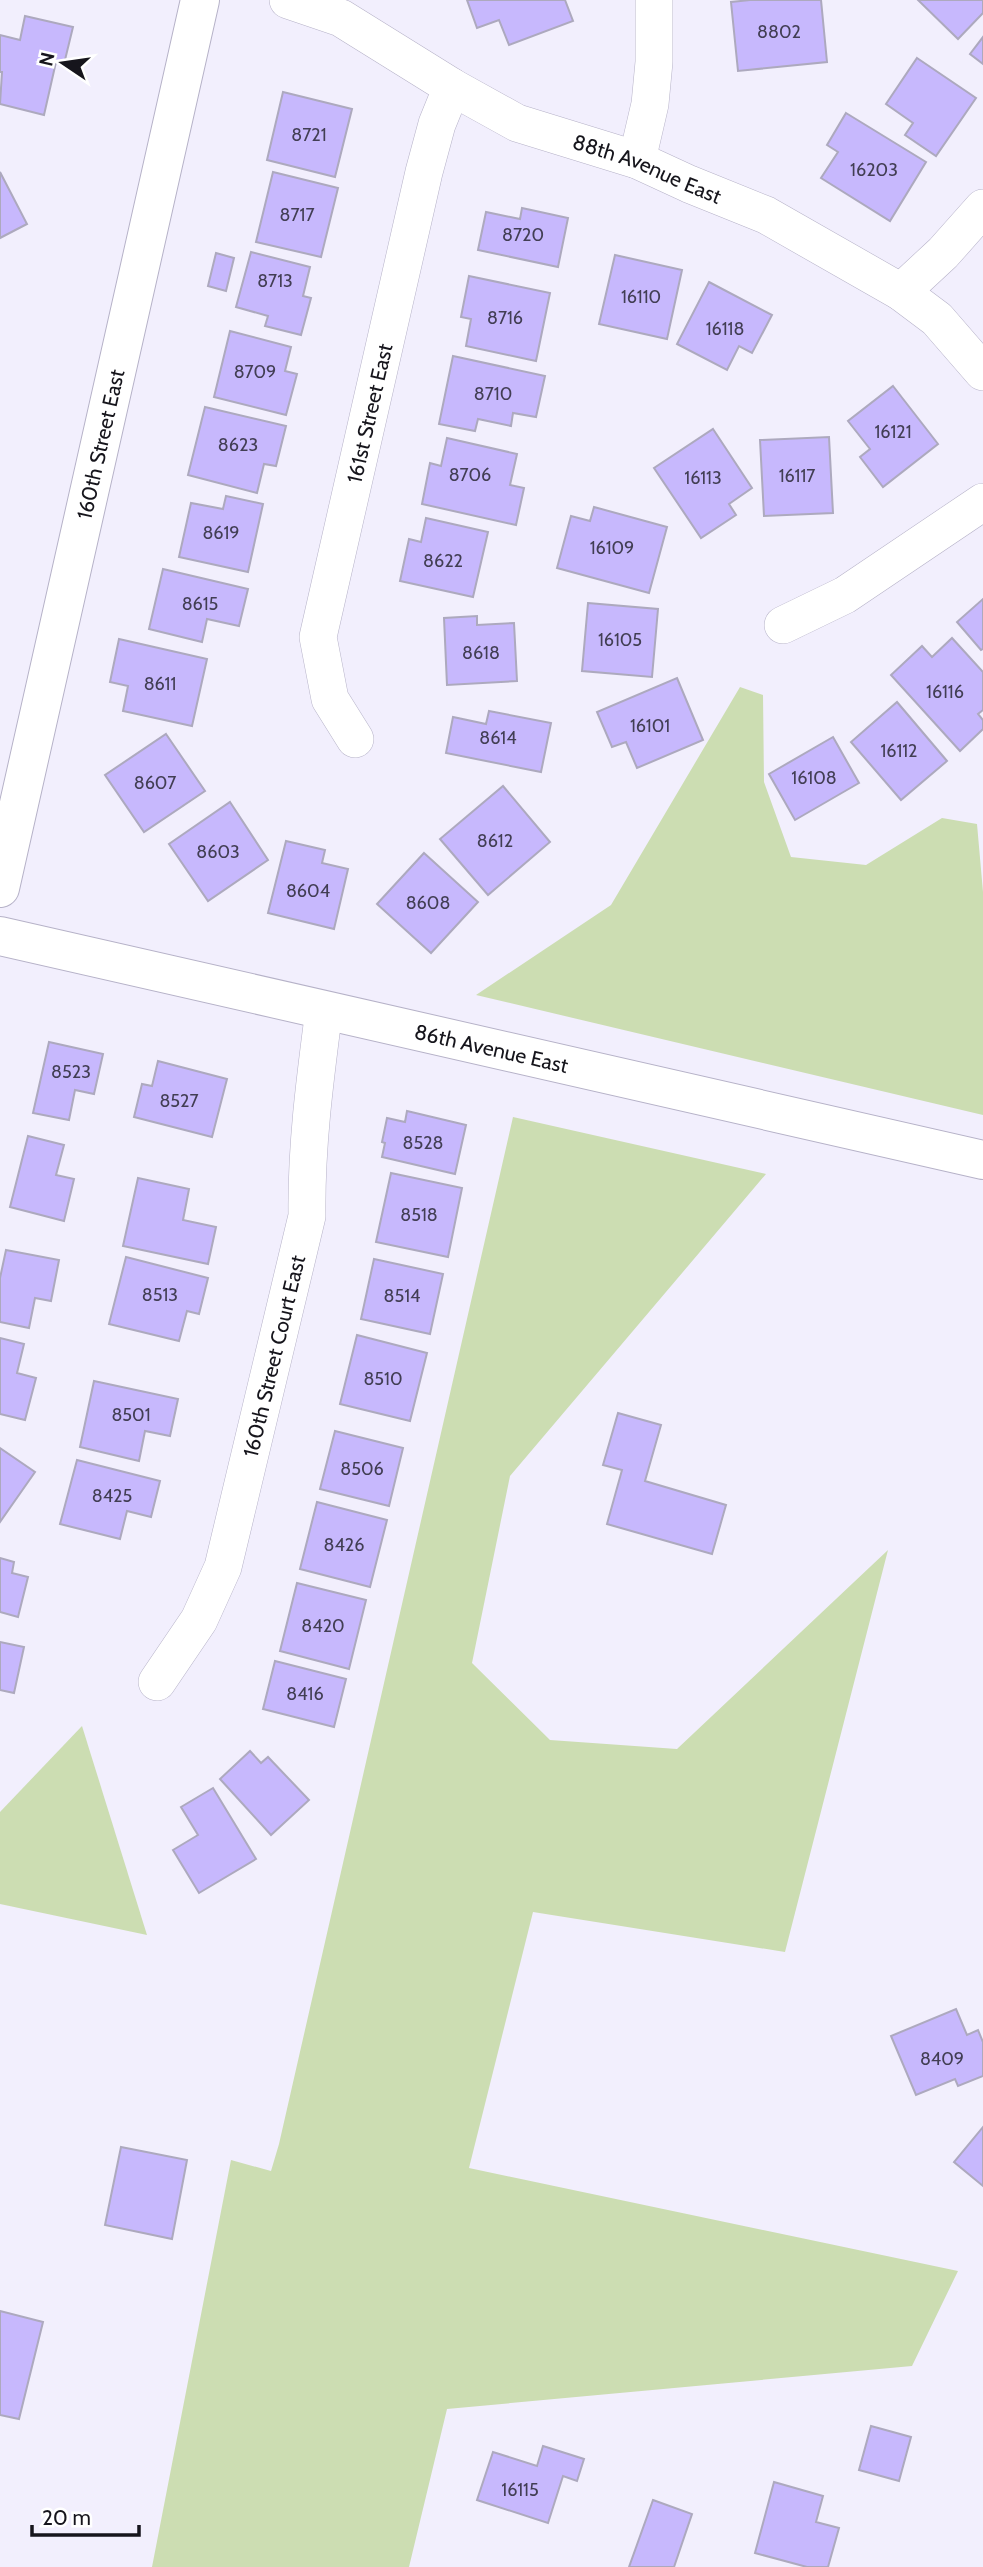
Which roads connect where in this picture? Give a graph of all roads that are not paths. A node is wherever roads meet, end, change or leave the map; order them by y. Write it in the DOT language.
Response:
graph roads {
  1 [pos="200,0"];
  2 [pos="288,0"];
  3 [pos="654,0"];
  4 [pos="452,87"];
  5 [pos="637,160"];
  6 [pos="983,208"];
  7 [pos="901,292"];
  8 [pos="983,372"];
  9 [pos="983,502"];
  10 [pos="783,625"];
  11 [pos="355,739"];
  12 [pos="0,888"];
  13 [pos="0,936"];
  14 [pos="324,1010"];
  15 [pos="983,1160"];
  16 [pos="157,1682"];
  1 -- 12 [label="street, 160th Street East"];
  2 -- 4 [label="street, 88th Avenue East"];
  3 -- 5 [label="street"];
  4 -- 5 [label="street, 88th Avenue East"];
  4 -- 11 [label="street, 161st Street East"];
  5 -- 7 [label="street, 88th Avenue East"];
  6 -- 7 [label="street"];
  7 -- 8 [label="street, 88th Avenue East"];
  9 -- 10 [label="street"];
  13 -- 14 [label="street, 86th Avenue East"];
  14 -- 15 [label="street, 86th Avenue East"];
  14 -- 16 [label="street, 160th Street Court East"];
}
